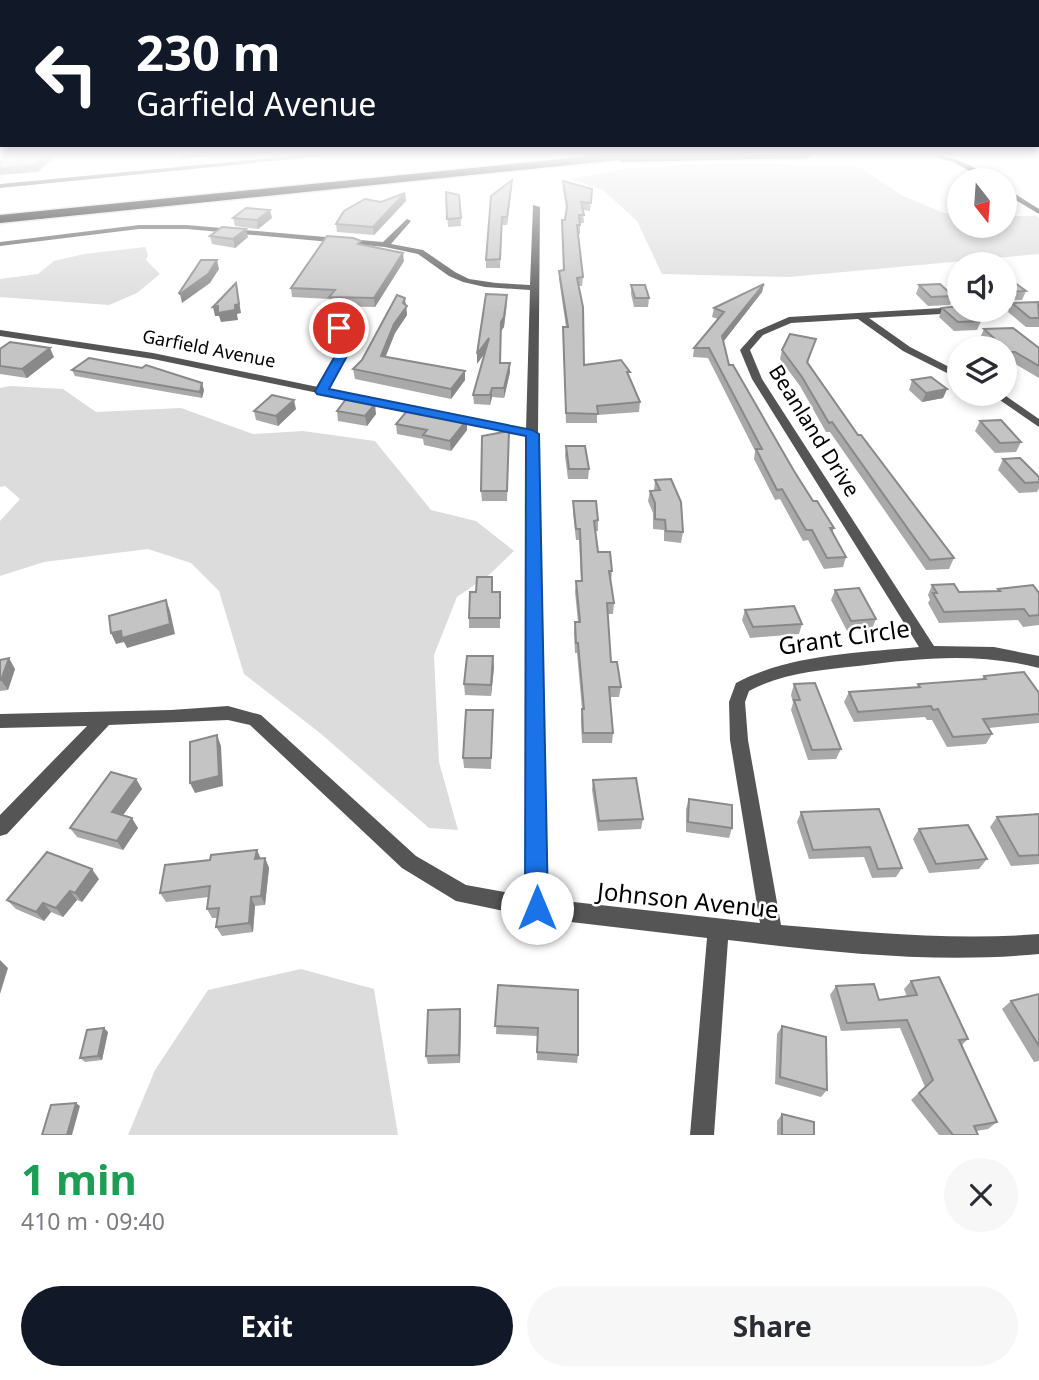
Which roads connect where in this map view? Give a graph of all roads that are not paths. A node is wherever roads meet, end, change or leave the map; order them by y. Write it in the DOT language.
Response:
graph roads {
  1 [pos="536,207"];
  2 [pos="111,208"];
  3 [pos="0,219"];
  4 [pos="407,221"];
  5 [pos="0,244"];
  6 [pos="385,245"];
  7 [pos="535,288"];
  8 [pos="1039,305"];
  9 [pos="1017,306"];
  10 [pos="947,311"];
  11 [pos="859,315"];
  12 [pos="316,318"];
  13 [pos="0,333"];
  14 [pos="947,370"];
  15 [pos="321,391"];
  16 [pos="1013,406"];
  17 [pos="1039,424"];
  18 [pos="532,434"];
  19 [pos="929,651"];
  20 [pos="1039,663"];
  21 [pos="104,719"];
  22 [pos="0,721"];
  23 [pos="0,828"];
  24 [pos="537,908"];
  25 [pos="718,930"];
  26 [pos="772,935"];
  27 [pos="1039,944"];
  28 [pos="702,1135"];
  1 -- 7 [label="street"];
  2 -- 3 [label="highway"];
  4 -- 6 [label="street"];
  5 -- 6 [label="street"];
  6 -- 7 [label="street"];
  7 -- 18 [label="street"];
  8 -- 9 [label="street"];
  10 -- 11 [label="street, Beanland Drive"];
  11 -- 14 [label="street"];
  11 -- 19 [label="street, Beanland Drive"];
  12 -- 15 [label="street"];
  13 -- 15 [label="street, Garfield Avenue"];
  15 -- 18 [label="street, Garfield Avenue"];
  16 -- 17 [label="street"];
  18 -- 24 [label="street"];
  19 -- 20 [label="street, Grant Circle"];
  19 -- 26 [label="street, Grant Circle"];
  21 -- 22 [label="street, Johnson Avenue"];
  21 -- 23 [label="street"];
  21 -- 24 [label="street, Johnson Avenue"];
  24 -- 25 [label="street, Johnson Avenue"];
  25 -- 26 [label="street, Johnson Avenue"];
  25 -- 28 [label="street"];
  26 -- 27 [label="street, Johnson Avenue"];
}
